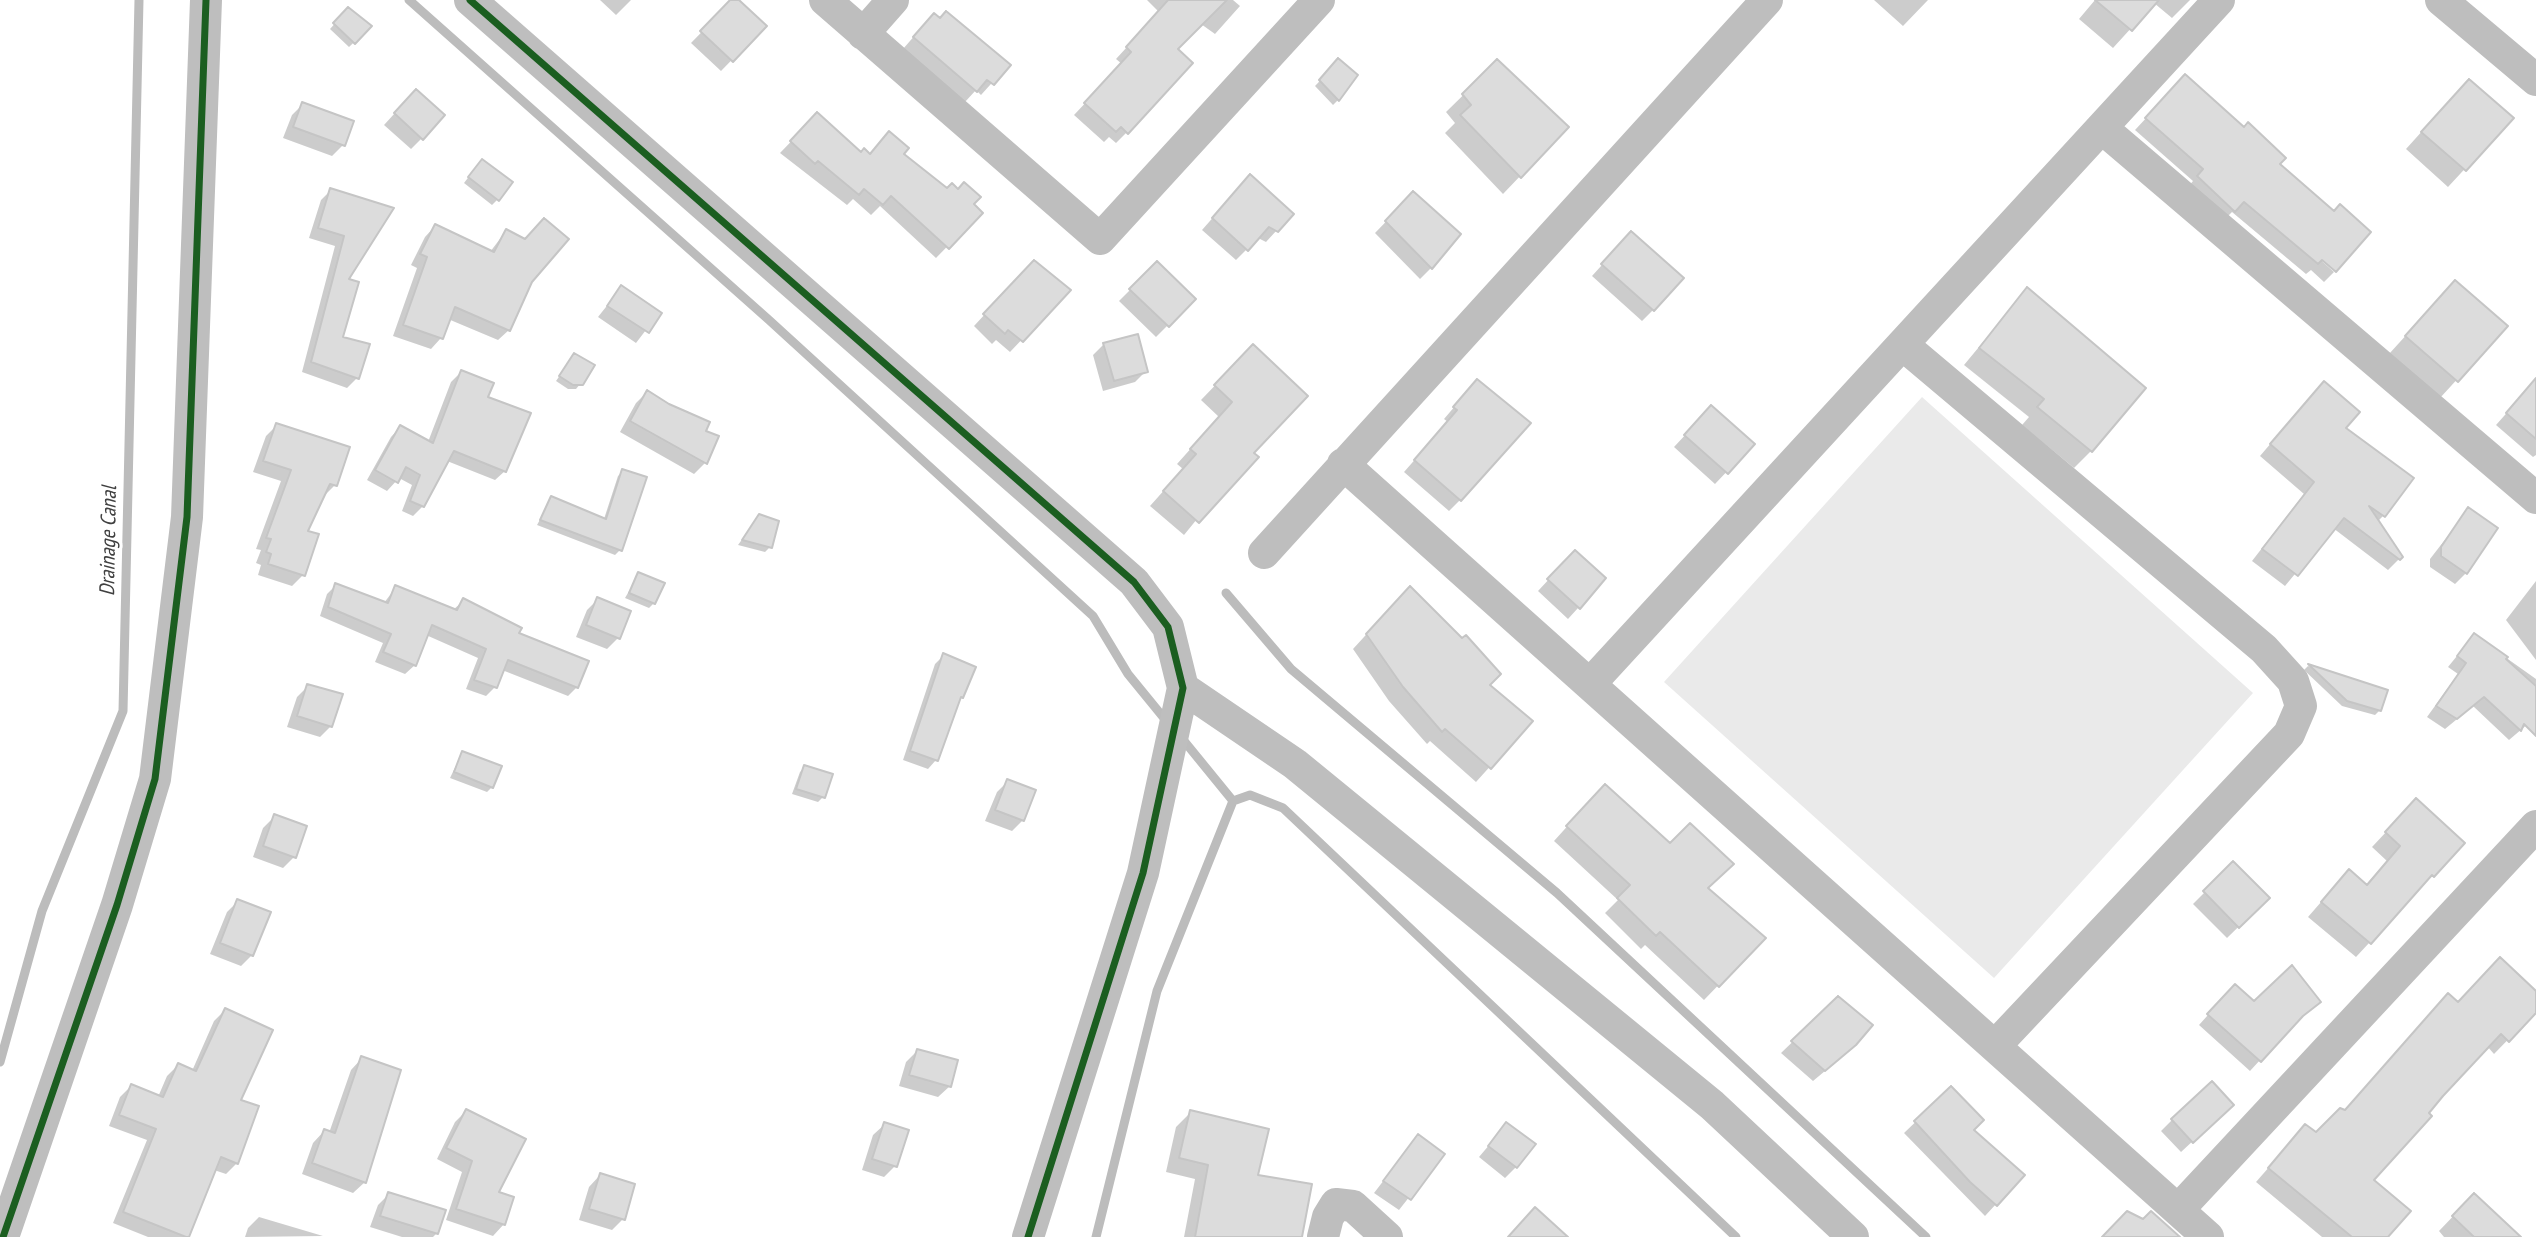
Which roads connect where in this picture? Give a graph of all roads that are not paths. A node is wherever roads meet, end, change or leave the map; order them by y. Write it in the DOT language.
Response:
graph roads {
  1 [pos="206,0"];
  2 [pos="470,0"];
  3 [pos="825,0"];
  4 [pos="894,0"];
  5 [pos="1319,0"];
  6 [pos="1767,0"];
  7 [pos="2219,0"];
  8 [pos="2441,0"];
  9 [pos="863,34"];
  10 [pos="2536,80"];
  11 [pos="2103,129"];
  12 [pos="1903,345"];
  13 [pos="1343,464"];
  14 [pos="2536,498"];
  15 [pos="1264,553"];
  16 [pos="1590,684"];
  17 [pos="1183,688"];
  18 [pos="2536,826"];
  19 [pos="1995,1046"];
  20 [pos="2178,1210"];
  21 [pos="4,1237"];
  22 [pos="1028,1237"];
  23 [pos="1322,1237"];
  24 [pos="1387,1237"];
  25 [pos="1853,1237"];
  26 [pos="2208,1237"];
  1 -- 21 [label="street"];
  2 -- 17 [label="street"];
  3 -- 9 [label="street"];
  4 -- 9 [label="street"];
  5 -- 9 [label="street"];
  6 -- 13 [label="street"];
  7 -- 11 [label="street"];
  8 -- 10 [label="street"];
  11 -- 12 [label="street"];
  11 -- 14 [label="street"];
  12 -- 16 [label="street"];
  12 -- 19 [label="street"];
  13 -- 15 [label="street"];
  13 -- 16 [label="street"];
  16 -- 19 [label="street"];
  17 -- 22 [label="street"];
  17 -- 25 [label="street"];
  18 -- 20 [label="street"];
  19 -- 20 [label="street"];
  20 -- 26 [label="street"];
  23 -- 24 [label="street"];
}
